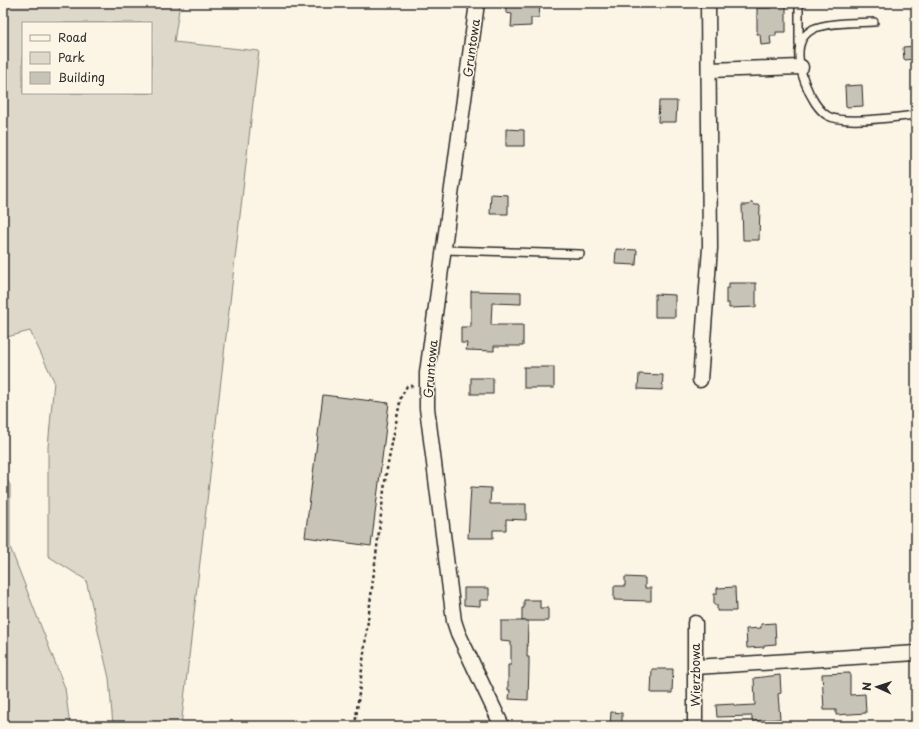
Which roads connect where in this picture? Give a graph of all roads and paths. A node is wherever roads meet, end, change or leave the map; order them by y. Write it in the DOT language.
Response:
graph roads {
  1 [pos="477,3"];
  2 [pos="708,3"];
  3 [pos="799,3"];
  4 [pos="874,22"];
  5 [pos="799,50"];
  6 [pos="801,67"];
  7 [pos="709,70"];
  8 [pos="916,115"];
  9 [pos="444,250"];
  10 [pos="580,254"];
  11 [pos="700,380"];
  12 [pos="427,387"];
  13 [pos="695,623"];
  14 [pos="916,653"];
  15 [pos="696,667"];
  16 [pos="355,726"];
  17 [pos="502,726"];
  18 [pos="695,726"];
  1 -- 9 [label="street, Gruntowa"];
  2 -- 7 [label="street"];
  3 -- 5 [label="lane"];
  4 -- 5 [label="lane"];
  5 -- 6 [label="lane"];
  6 -- 7 [label="street"];
  6 -- 8 [label="lane"];
  7 -- 11 [label="street"];
  9 -- 10 [label="lane"];
  9 -- 12 [label="street, Gruntowa"];
  12 -- 16 [label="path"];
  12 -- 17 [label="street, Gruntowa"];
  13 -- 15 [label="street, Wierzbowa"];
  14 -- 15 [label="street"];
  15 -- 18 [label="street, Wierzbowa"];
}
